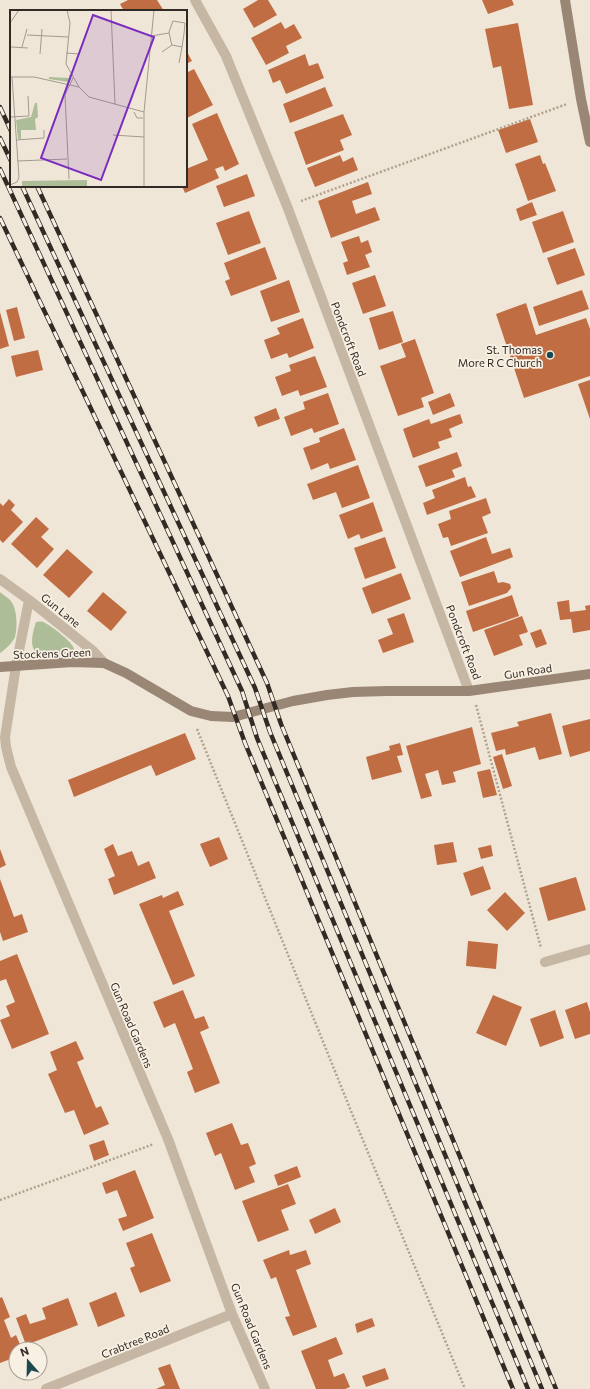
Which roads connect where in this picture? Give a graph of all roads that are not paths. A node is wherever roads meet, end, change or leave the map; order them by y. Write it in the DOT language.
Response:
graph roads {
  1 [pos="195,0"];
  2 [pos="565,0"];
  3 [pos="590,142"];
  4 [pos="0,579"];
  5 [pos="29,600"];
  6 [pos="104,663"];
  7 [pos="16,666"];
  8 [pos="0,668"];
  9 [pos="590,674"];
  10 [pos="469,691"];
  11 [pos="590,949"];
  12 [pos="545,962"];
  13 [pos="232,1314"];
  14 [pos="46,1389"];
  15 [pos="265,1389"];
  1 -- 10 [label="street, Pondcroft Road"];
  2 -- 3 [label="street"];
  4 -- 5 [label="street, Gun Lane"];
  5 -- 6 [label="street, Gun Lane"];
  5 -- 7 [label="street, Gun Road Gardens"];
  6 -- 7 [label="street, Stockens Green"];
  6 -- 10 [label="street, Gun Road"];
  7 -- 8 [label="street, Stockens Green"];
  7 -- 13 [label="street, Gun Road Gardens"];
  9 -- 10 [label="street, Gun Road"];
  11 -- 12 [label="street"];
  13 -- 14 [label="street, Crabtree Road"];
  13 -- 15 [label="street, Gun Road Gardens"];
}
